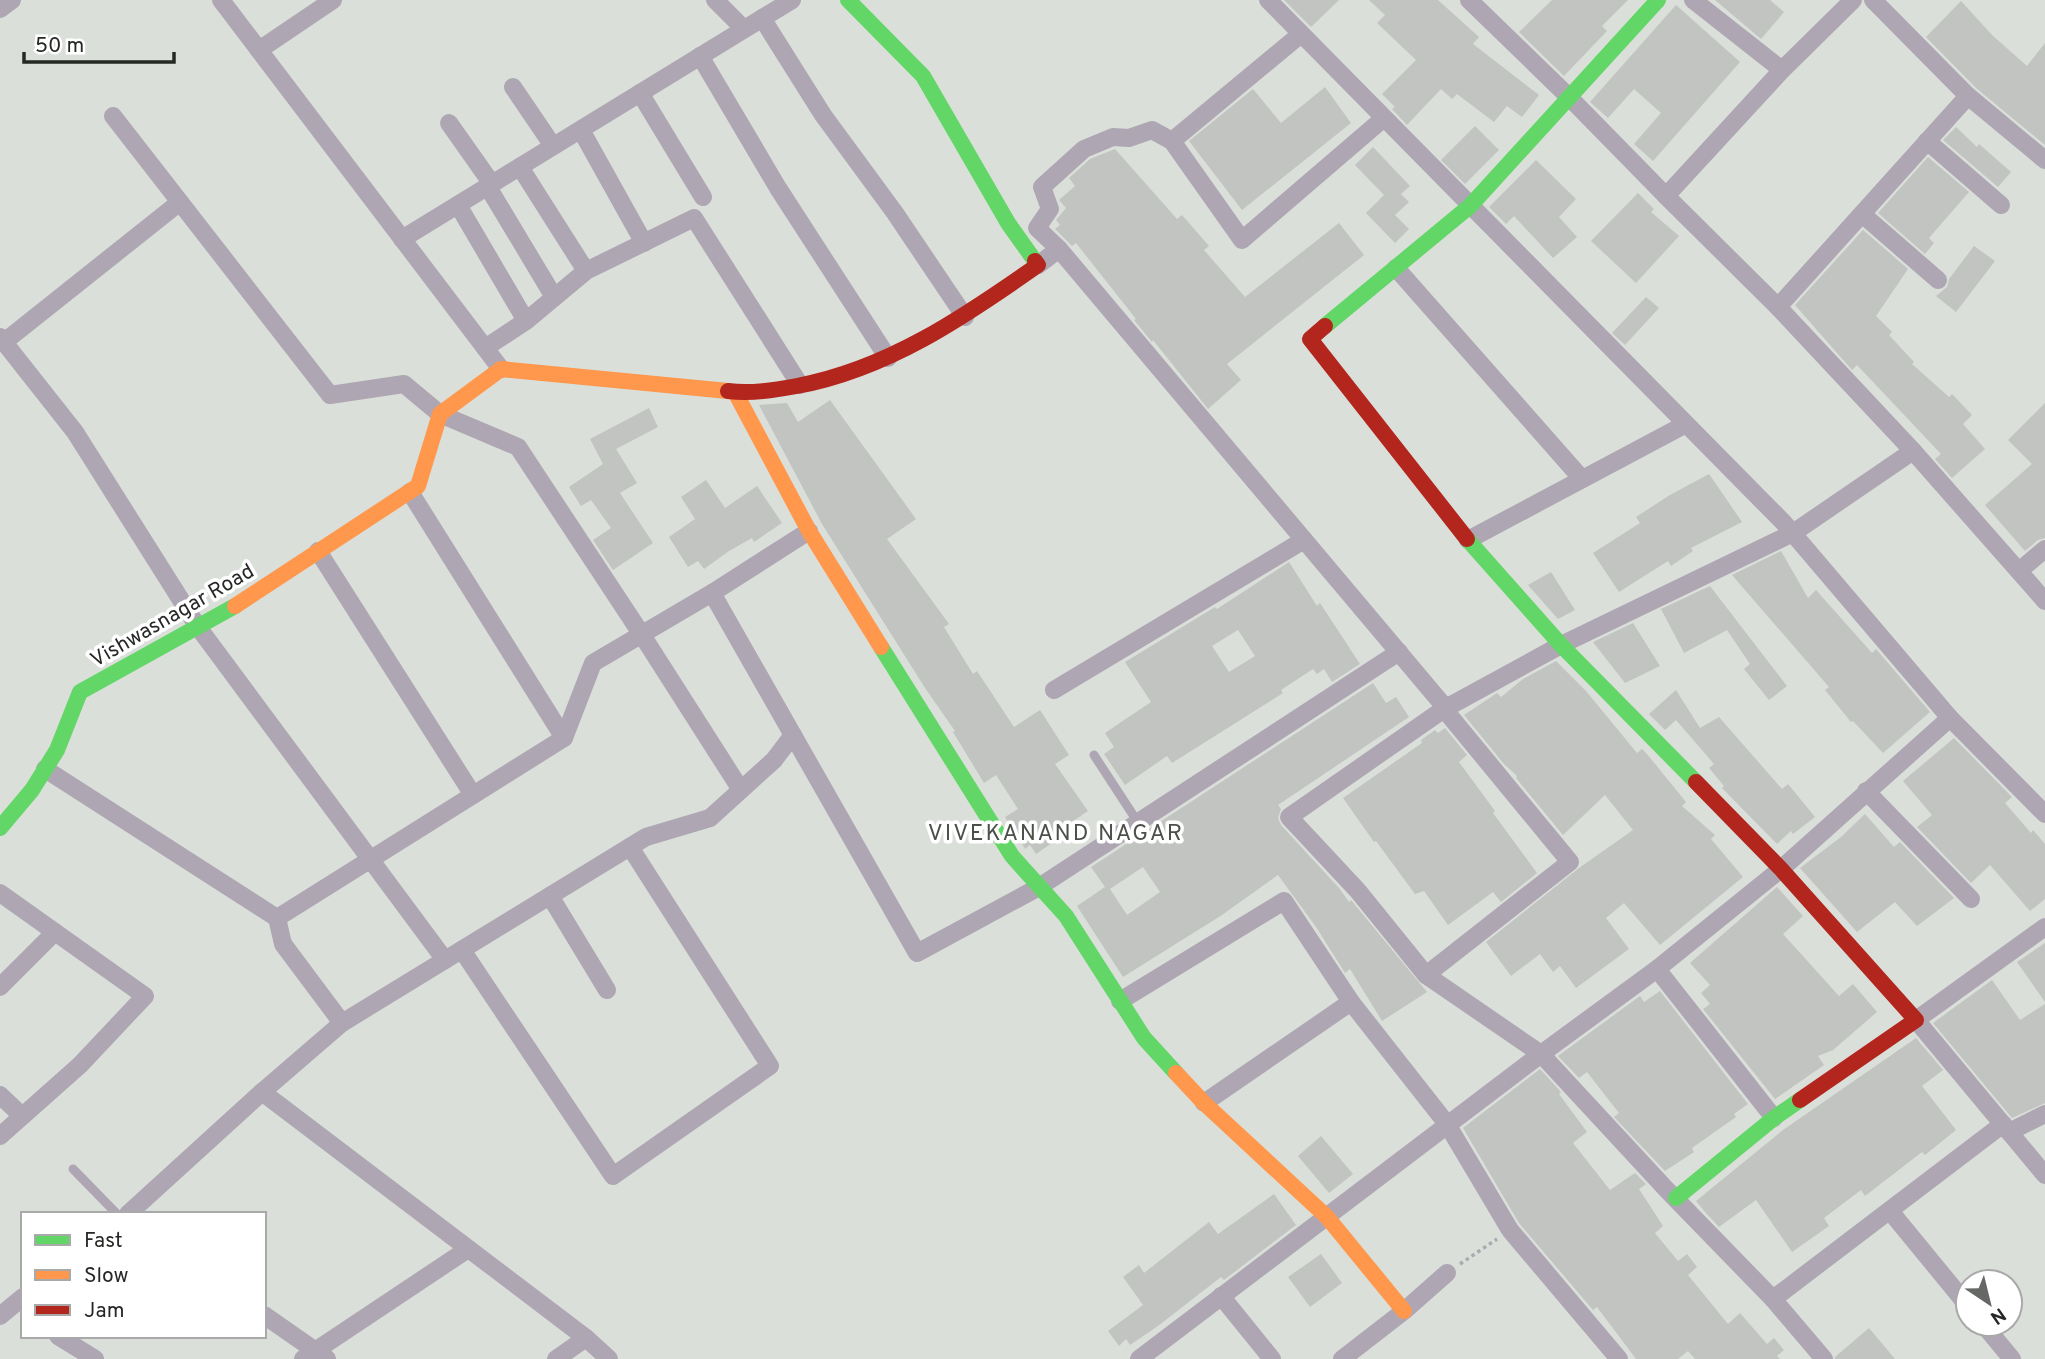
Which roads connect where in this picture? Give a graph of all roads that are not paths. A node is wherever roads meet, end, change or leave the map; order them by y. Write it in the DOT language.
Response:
graph roads {
  1 [pos="221,0"];
  2 [pos="333,0"];
  3 [pos="715,0"];
  4 [pos="792,0"];
  5 [pos="848,0"];
  6 [pos="1268,0"];
  7 [pos="1469,0"];
  8 [pos="1658,0"];
  9 [pos="1693,0"];
  10 [pos="1853,0"];
  11 [pos="1873,0"];
  12 [pos="762,18"];
  13 [pos="744,29"];
  14 [pos="1301,34"];
  15 [pos="259,50"];
  16 [pos="700,56"];
  17 [pos="1782,70"];
  18 [pos="513,88"];
  19 [pos="640,93"];
  20 [pos="1968,96"];
  21 [pos="1569,97"];
  22 [pos="113,116"];
  23 [pos="1384,118"];
  24 [pos="449,122"];
  25 [pos="581,130"];
  26 [pos="1172,141"];
  27 [pos="1927,141"];
  28 [pos="554,146"];
  29 [pos="2045,160"];
  30 [pos="520,167"];
  31 [pos="490,185"];
  32 [pos="1666,196"];
  33 [pos="702,197"];
  34 [pos="180,202"];
  35 [pos="458,205"];
  36 [pos="2001,205"];
  37 [pos="1471,206"];
  38 [pos="1862,214"];
  39 [pos="402,239"];
  40 [pos="644,243"];
  41 [pos="1059,249"];
  42 [pos="1038,265"];
  43 [pos="1396,268"];
  44 [pos="586,271"];
  45 [pos="1938,280"];
  46 [pos="555,297"];
  47 [pos="1778,307"];
  48 [pos="965,317"];
  49 [pos="526,321"];
  50 [pos="2,339"];
  51 [pos="485,348"];
  52 [pos="888,358"];
  53 [pos="500,369"];
  54 [pos="800,385"];
  55 [pos="734,392"];
  56 [pos="440,414"];
  57 [pos="1686,424"];
  58 [pos="1913,451"];
  59 [pos="1582,479"];
  60 [pos="414,489"];
  61 [pos="809,531"];
  62 [pos="1793,533"];
  63 [pos="1304,540"];
  64 [pos="1468,540"];
  65 [pos="2045,549"];
  66 [pos="318,551"];
  67 [pos="2019,571"];
  68 [pos="712,593"];
  69 [pos="2045,601"];
  70 [pos="198,627"];
  71 [pos="642,635"];
  72 [pos="1561,645"];
  73 [pos="1399,652"];
  74 [pos="1054,690"];
  75 [pos="1444,709"];
  76 [pos="1951,718"];
  77 [pos="793,736"];
  78 [pos="564,738"];
  79 [pos="1094,755"];
  80 [pos="45,769"];
  81 [pos="741,790"];
  82 [pos="1866,791"];
  83 [pos="473,795"];
  84 [pos="2045,814"];
  85 [pos="1137,821"];
  86 [pos="0,828"];
  87 [pos="630,847"];
  88 [pos="370,859"];
  89 [pos="1780,869"];
  90 [pos="1039,887"];
  91 [pos="0,894"];
  92 [pos="550,896"];
  93 [pos="1971,898"];
  94 [pos="277,918"];
  95 [pos="2045,927"];
  96 [pos="55,932"];
  97 [pos="462,950"];
  98 [pos="446,960"];
  99 [pos="1657,969"];
  100 [pos="1426,975"];
  101 [pos="0,987"];
  102 [pos="607,990"];
  103 [pos="1120,1001"];
  104 [pos="1351,1002"];
  105 [pos="1916,1020"];
  106 [pos="342,1023"];
  107 [pos="1541,1054"];
  108 [pos="262,1092"];
  109 [pos="0,1095"];
  110 [pos="1204,1103"];
  111 [pos="2045,1114"];
  112 [pos="22,1116"];
  113 [pos="1774,1118"];
  114 [pos="1447,1124"];
  115 [pos="2006,1128"];
  116 [pos="0,1136"];
  117 [pos="73,1169"];
  118 [pos="2045,1175"];
  119 [pos="1676,1198"];
  120 [pos="1889,1211"];
  121 [pos="115,1212"];
  122 [pos="130,1212"];
  123 [pos="1327,1217"];
  124 [pos="468,1249"];
  125 [pos="1447,1273"];
  126 [pos="1954,1289"];
  127 [pos="1222,1296"];
  128 [pos="1773,1299"];
  129 [pos="1404,1311"];
  130 [pos="266,1317"];
  131 [pos="61,1338"];
  132 [pos="586,1338"];
  133 [pos="1995,1338"];
  134 [pos="316,1356"];
  135 [pos="568,1356"];
  136 [pos="95,1359"];
  137 [pos="609,1359"];
  138 [pos="1139,1359"];
  139 [pos="1272,1359"];
  140 [pos="1342,1359"];
  141 [pos="1619,1359"];
  142 [pos="1824,1359"];
  143 [pos="2012,1359"];
  1 -- 15 [label="street"];
  2 -- 15 [label="street"];
  3 -- 13 [label="street"];
  4 -- 12 [label="street"];
  5 -- 42 [label="street"];
  6 -- 14 [label="street"];
  7 -- 21 [label="street"];
  8 -- 21 [label="street"];
  9 -- 17 [label="street"];
  10 -- 17 [label="street"];
  11 -- 20 [label="street"];
  12 -- 13 [label="street"];
  12 -- 48 [label="street"];
  13 -- 16 [label="street"];
  14 -- 23 [label="street"];
  14 -- 26 [label="street"];
  15 -- 39 [label="street"];
  16 -- 19 [label="street"];
  16 -- 52 [label="street"];
  17 -- 32 [label="street"];
  18 -- 28 [label="street"];
  19 -- 25 [label="street"];
  19 -- 33 [label="street"];
  20 -- 27 [label="street"];
  20 -- 29 [label="street"];
  21 -- 32 [label="street"];
  21 -- 37 [label="street"];
  22 -- 34 [label="street"];
  23 -- 26 [label="street"];
  23 -- 37 [label="street"];
  24 -- 31 [label="street"];
  25 -- 28 [label="street"];
  25 -- 40 [label="street"];
  26 -- 41 [label="street"];
  27 -- 36 [label="street"];
  27 -- 38 [label="street"];
  28 -- 30 [label="street"];
  30 -- 31 [label="street"];
  30 -- 44 [label="street"];
  31 -- 35 [label="street"];
  31 -- 46 [label="street"];
  32 -- 47 [label="street"];
  34 -- 50 [label="street"];
  34 -- 56 [label="street"];
  35 -- 39 [label="street"];
  35 -- 49 [label="street"];
  37 -- 43 [label="street"];
  37 -- 57 [label="street"];
  38 -- 45 [label="street"];
  38 -- 47 [label="street"];
  39 -- 51 [label="street"];
  40 -- 44 [label="street"];
  40 -- 54 [label="street"];
  41 -- 42 [label="street"];
  41 -- 63 [label="street"];
  42 -- 48 [label="street"];
  43 -- 59 [label="street"];
  43 -- 64 [label="street"];
  44 -- 46 [label="street"];
  46 -- 49 [label="street"];
  47 -- 58 [label="street"];
  48 -- 52 [label="street"];
  49 -- 51 [label="street"];
  50 -- 70 [label="street"];
  51 -- 53 [label="street"];
  52 -- 54 [label="street"];
  53 -- 55 [label="street"];
  53 -- 56 [label="street"];
  54 -- 55 [label="street"];
  55 -- 61 [label="street"];
  56 -- 60 [label="street"];
  56 -- 71 [label="street"];
  57 -- 59 [label="street"];
  57 -- 62 [label="street"];
  58 -- 62 [label="street"];
  58 -- 67 [label="street"];
  59 -- 64 [label="street"];
  60 -- 66 [label="street, Vishwasnagar Road"];
  60 -- 78 [label="street"];
  61 -- 68 [label="street"];
  61 -- 90 [label="street"];
  62 -- 72 [label="street"];
  62 -- 76 [label="street"];
  63 -- 73 [label="street"];
  63 -- 74 [label="street"];
  64 -- 72 [label="street"];
  65 -- 67 [label="street"];
  66 -- 70 [label="street, Vishwasnagar Road"];
  66 -- 83 [label="street"];
  67 -- 69 [label="street"];
  68 -- 71 [label="street"];
  68 -- 77 [label="street"];
  70 -- 80 [label="street, Vishwasnagar Road"];
  70 -- 88 [label="street"];
  71 -- 78 [label="street"];
  71 -- 81 [label="street"];
  72 -- 75 [label="street"];
  72 -- 89 [label="street"];
  73 -- 75 [label="street"];
  73 -- 85 [label="street"];
  75 -- 100 [label="street"];
  75 -- 100 [label="street"];
  76 -- 82 [label="street"];
  76 -- 84 [label="street"];
  77 -- 81 [label="street"];
  77 -- 90 [label="street"];
  78 -- 83 [label="street"];
  79 -- 85 [label="lane"];
  80 -- 86 [label="street, Vishwasnagar Road"];
  80 -- 94 [label="street"];
  81 -- 87 [label="street"];
  82 -- 89 [label="street"];
  82 -- 93 [label="street"];
  83 -- 88 [label="street"];
  85 -- 90 [label="street"];
  87 -- 92 [label="street"];
  87 -- 97 [label="street"];
  88 -- 94 [label="street"];
  88 -- 98 [label="street"];
  89 -- 99 [label="street"];
  89 -- 105 [label="street"];
  90 -- 103 [label="street"];
  91 -- 96 [label="street"];
  92 -- 97 [label="street"];
  92 -- 102 [label="street"];
  94 -- 106 [label="street"];
  95 -- 105 [label="street"];
  96 -- 101 [label="street"];
  96 -- 112 [label="street"];
  97 -- 98 [label="street"];
  98 -- 106 [label="street"];
  99 -- 107 [label="street"];
  99 -- 113 [label="street"];
  100 -- 107 [label="street"];
  103 -- 104 [label="street"];
  103 -- 110 [label="street"];
  104 -- 110 [label="street"];
  104 -- 114 [label="street"];
  105 -- 113 [label="street"];
  105 -- 115 [label="street"];
  106 -- 108 [label="street"];
  107 -- 114 [label="street"];
  107 -- 119 [label="street"];
  108 -- 122 [label="street"];
  108 -- 124 [label="street"];
  109 -- 112 [label="street"];
  110 -- 123 [label="street"];
  111 -- 115 [label="street"];
  112 -- 116 [label="street"];
  113 -- 119 [label="street"];
  114 -- 123 [label="street"];
  114 -- 141 [label="street"];
  115 -- 118 [label="street"];
  115 -- 120 [label="street"];
  117 -- 121 [label="lane"];
  119 -- 128 [label="street"];
  120 -- 126 [label="street"];
  120 -- 128 [label="street"];
  123 -- 127 [label="street"];
  123 -- 129 [label="street"];
  124 -- 132 [label="street"];
  124 -- 134 [label="street"];
  125 -- 129 [label="street"];
  127 -- 138 [label="street"];
  127 -- 139 [label="street"];
  128 -- 142 [label="street"];
  129 -- 140 [label="street"];
  130 -- 134 [label="street"];
  131 -- 136 [label="street"];
  132 -- 135 [label="street"];
  132 -- 137 [label="street"];
  133 -- 143 [label="street"];
}
